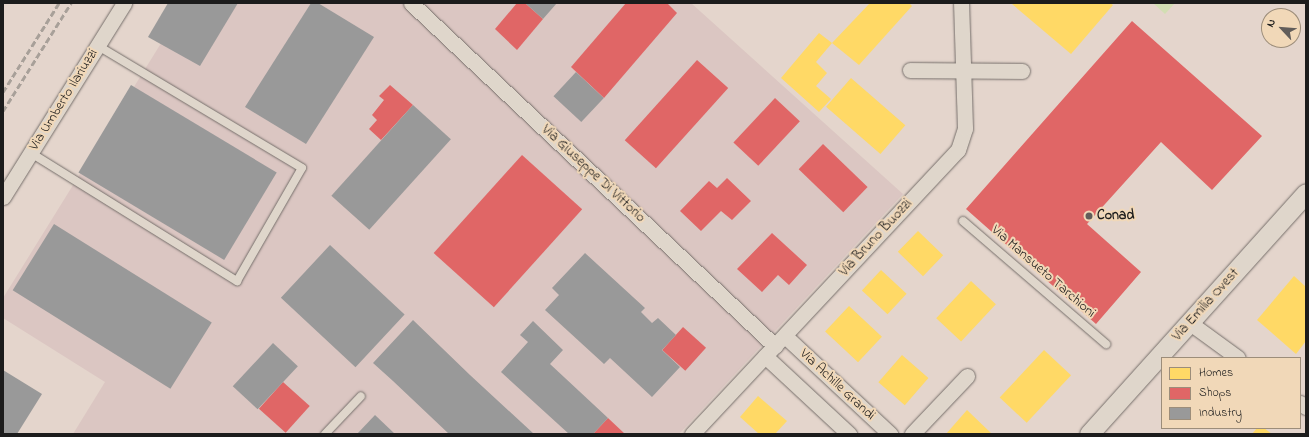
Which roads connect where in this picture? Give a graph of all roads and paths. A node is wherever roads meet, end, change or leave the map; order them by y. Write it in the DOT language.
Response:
graph roads {
  1 [pos="124,3"];
  2 [pos="411,3"];
  3 [pos="961,3"];
  4 [pos="98,46"];
  5 [pos="963,69"];
  6 [pos="910,70"];
  7 [pos="1022,71"];
  8 [pos="31,153"];
  9 [pos="1306,193"];
  10 [pos="3,197"];
  11 [pos="962,221"];
  12 [pos="1190,323"];
  13 [pos="1106,344"];
  14 [pos="775,346"];
  15 [pos="1237,357"];
  16 [pos="967,376"];
  17 [pos="361,396"];
  18 [pos="326,434"];
  19 [pos="692,434"];
  20 [pos="849,434"];
  21 [pos="890,434"];
  22 [pos="912,434"];
  23 [pos="1089,434"];
  1 -- 4 [label="street, Via Umberto Ilariuzzi"];
  2 -- 14 [label="street, Via Giuseppe Di Vittorio"];
  3 -- 5 [label="street, Via Bruno Buozzi"];
  4 -- 8 [label="street, Via Umberto Ilariuzzi"];
  4 -- 8 [label="lane"];
  5 -- 6 [label="street"];
  5 -- 7 [label="street"];
  5 -- 14 [label="street, Via Bruno Buozzi"];
  8 -- 10 [label="street, Via Umberto Ilariuzzi"];
  9 -- 12 [label="street, Via Emilia Ovest"];
  11 -- 13 [label="lane, Via Mansueto Tarchioni"];
  12 -- 15 [label="street"];
  12 -- 23 [label="street, Via Emilia Ovest"];
  14 -- 19 [label="street, Via Bruno Buozzi"];
  14 -- 20 [label="street, Via Achille Grandi"];
  14 -- 21 [label="street, Via Achille Grandi"];
  16 -- 22 [label="street"];
  17 -- 18 [label="lane"];
}
